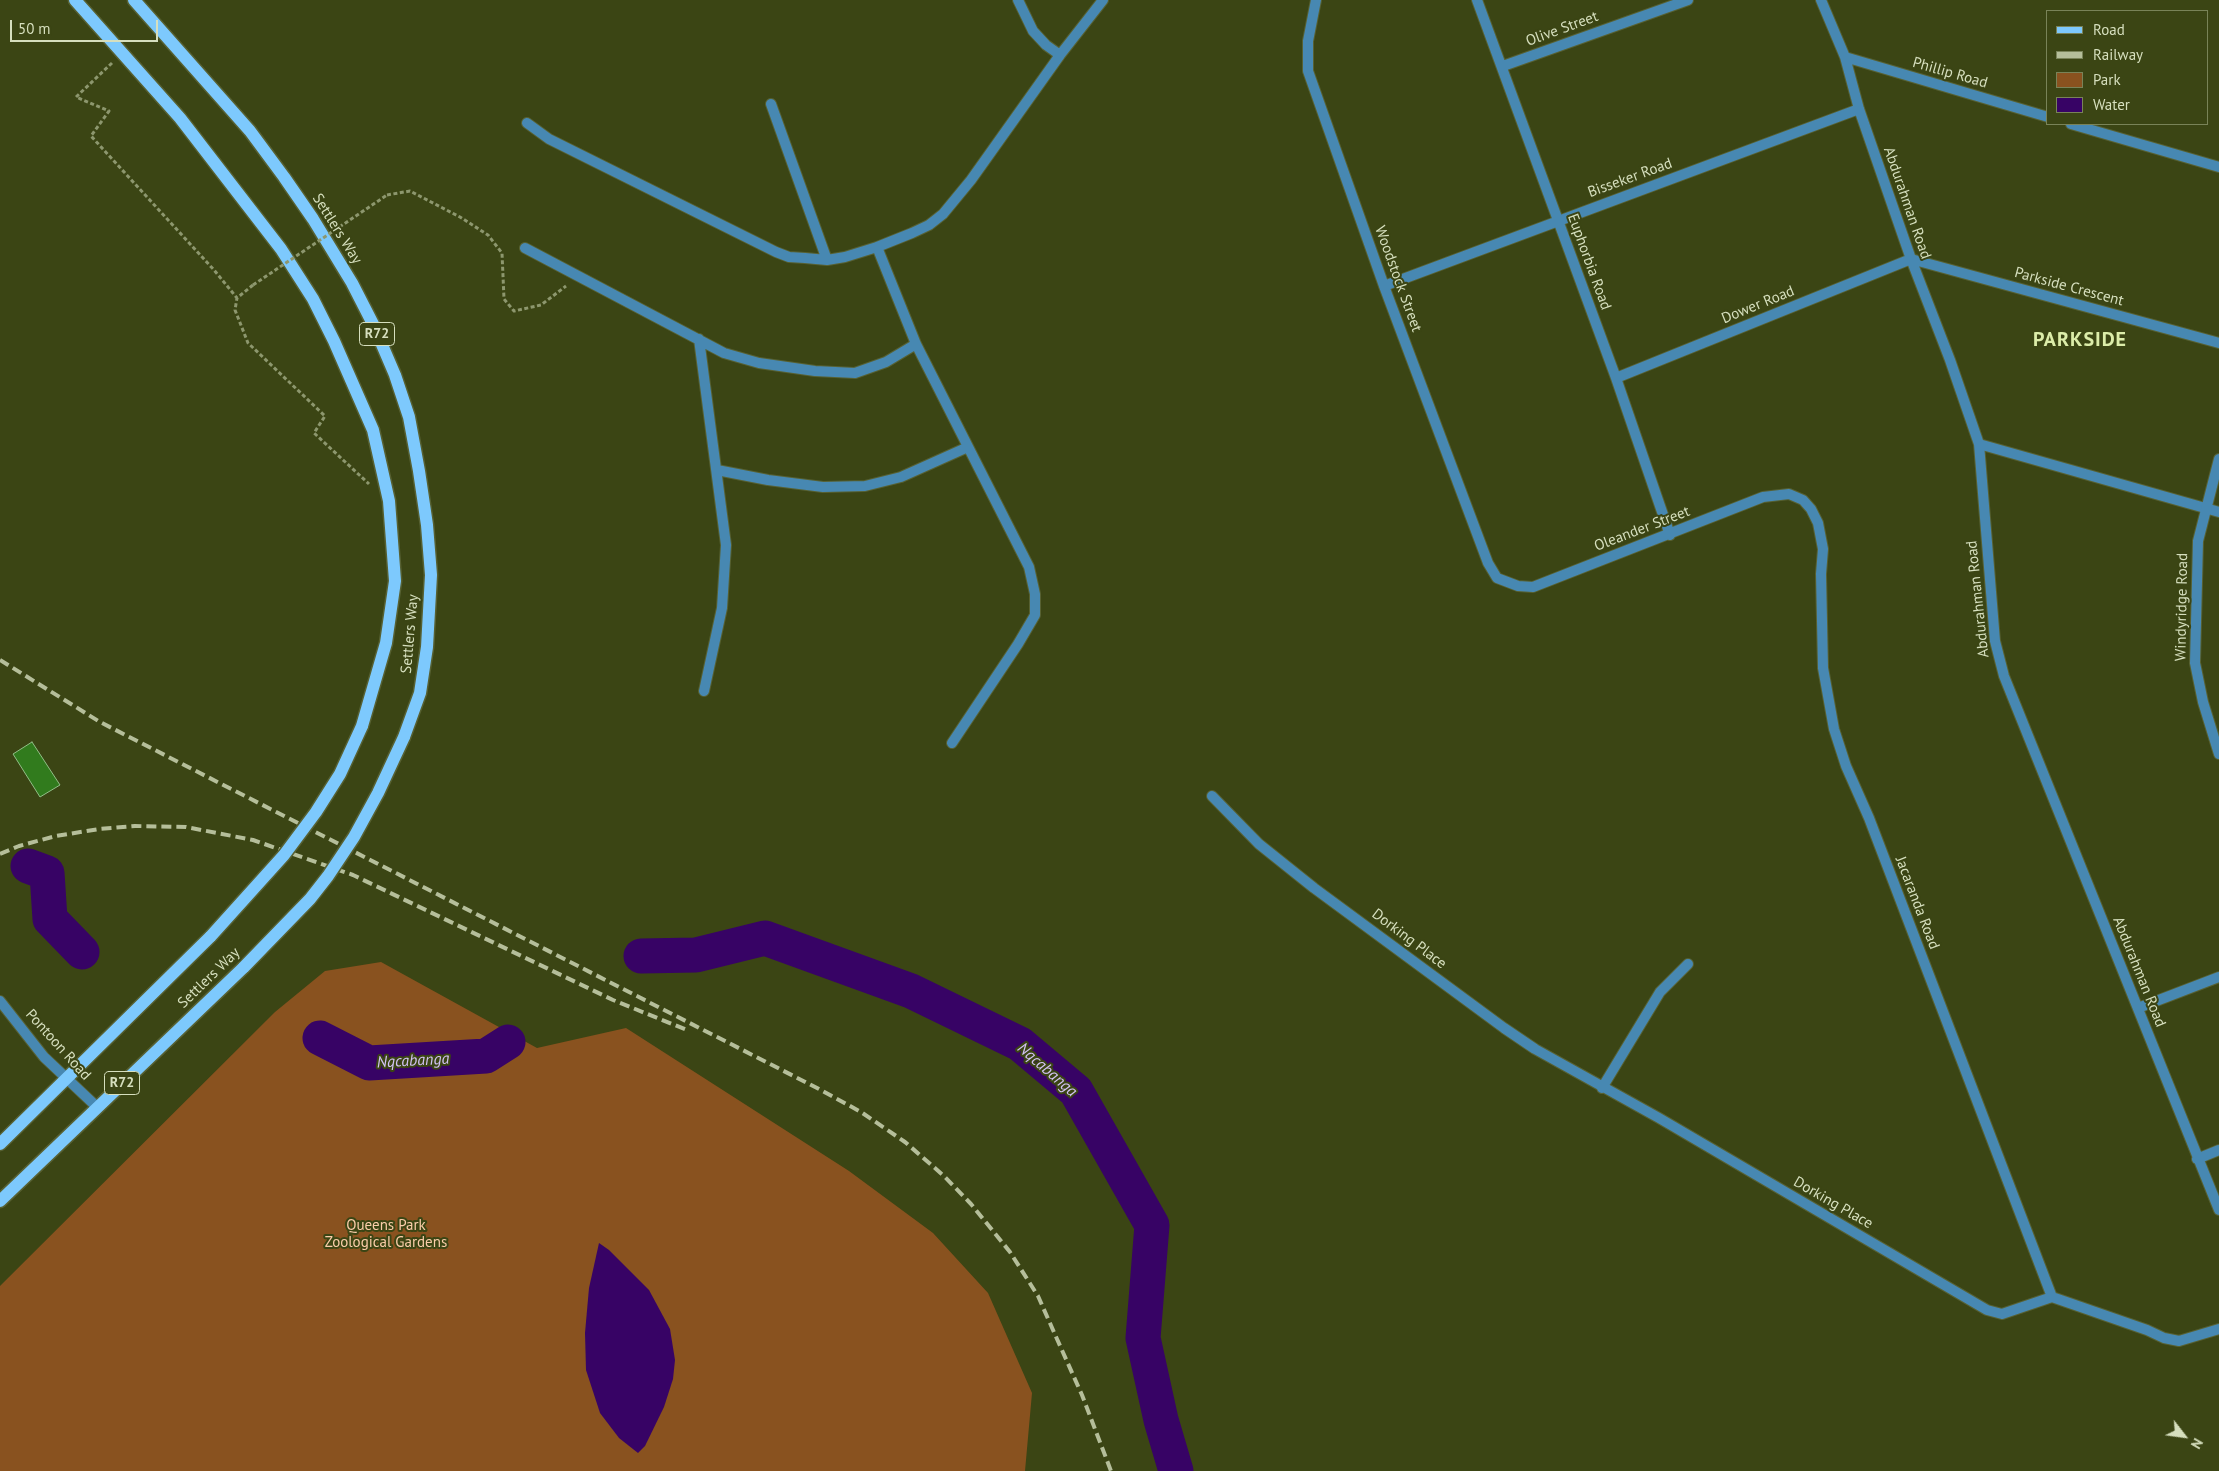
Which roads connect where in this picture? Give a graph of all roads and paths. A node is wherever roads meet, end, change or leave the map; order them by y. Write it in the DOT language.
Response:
graph roads {
  1 [pos="75,0"];
  2 [pos="134,0"];
  3 [pos="1018,0"];
  4 [pos="1102,0"];
  5 [pos="1316,0"];
  6 [pos="1478,0"];
  7 [pos="1688,0"];
  8 [pos="1821,0"];
  9 [pos="124,53"];
  10 [pos="1060,55"];
  11 [pos="1845,58"];
  12 [pos="1503,66"];
  13 [pos="771,104"];
  14 [pos="1859,109"];
  15 [pos="2046,116"];
  16 [pos="527,122"];
  17 [pos="2074,125"];
  18 [pos="2219,167"];
  19 [pos="1559,221"];
  20 [pos="877,247"];
  21 [pos="525,248"];
  22 [pos="1911,259"];
  23 [pos="827,260"];
  24 [pos="579,276"];
  25 [pos="1384,286"];
  26 [pos="237,298"];
  27 [pos="699,339"];
  28 [pos="2219,343"];
  29 [pos="916,344"];
  30 [pos="1616,378"];
  31 [pos="1979,444"];
  32 [pos="968,447"];
  33 [pos="2219,459"];
  34 [pos="717,470"];
  35 [pos="389,501"];
  36 [pos="2205,508"];
  37 [pos="1810,509"];
  38 [pos="2219,512"];
  39 [pos="1670,535"];
  40 [pos="1488,563"];
  41 [pos="704,691"];
  42 [pos="952,743"];
  43 [pos="2219,754"];
  44 [pos="1212,796"];
  45 [pos="1688,964"];
  46 [pos="2219,977"];
  47 [pos="0,1001"];
  48 [pos="2138,1008"];
  49 [pos="66,1080"];
  50 [pos="1602,1088"];
  51 [pos="97,1107"];
  52 [pos="0,1144"];
  53 [pos="2219,1150"];
  54 [pos="2197,1159"];
  55 [pos="0,1201"];
  56 [pos="2219,1210"];
  57 [pos="2052,1297"];
  58 [pos="2219,1329"];
  1 -- 9 [label="main road, Settlers Way / R72"];
  2 -- 51 [label="main road, Settlers Way / R72, bridge"];
  3 -- 10 [label="street"];
  4 -- 10 [label="street"];
  5 -- 25 [label="street, Woodstock Street"];
  6 -- 12 [label="street, Euphorbia Road"];
  7 -- 12 [label="street, Olive Street"];
  8 -- 11 [label="street, Abdurahman Road"];
  9 -- 26 [label="path"];
  9 -- 35 [label="main road, Settlers Way / R72"];
  10 -- 20 [label="street"];
  11 -- 14 [label="street, Abdurahman Road"];
  11 -- 15 [label="street, Phillip Road"];
  12 -- 19 [label="street, Euphorbia Road"];
  13 -- 23 [label="street"];
  14 -- 19 [label="street, Bisseker Road"];
  14 -- 22 [label="street, Abdurahman Road"];
  16 -- 23 [label="street"];
  17 -- 18 [label="street"];
  19 -- 25 [label="street, Bisseker Road"];
  19 -- 30 [label="street, Euphorbia Road"];
  20 -- 23 [label="street"];
  20 -- 29 [label="street"];
  21 -- 24 [label="street"];
  22 -- 28 [label="street, Parkside Crescent"];
  22 -- 30 [label="street, Dower Road"];
  22 -- 31 [label="street, Abdurahman Road"];
  24 -- 26 [label="path, bridge"];
  24 -- 27 [label="street"];
  25 -- 40 [label="street, Woodstock Street"];
  26 -- 35 [label="path"];
  27 -- 29 [label="street"];
  27 -- 34 [label="street"];
  29 -- 32 [label="street"];
  30 -- 39 [label="street, Euphorbia Road"];
  31 -- 36 [label="street"];
  31 -- 48 [label="street, Abdurahman Road"];
  32 -- 34 [label="street"];
  32 -- 42 [label="street"];
  33 -- 36 [label="street, Windyridge Road"];
  34 -- 41 [label="street"];
  35 -- 49 [label="main road, Settlers Way / R72, bridge"];
  36 -- 38 [label="street"];
  36 -- 43 [label="street, Windyridge Road"];
  37 -- 39 [label="street, Oleander Street"];
  37 -- 57 [label="street, Jacaranda Road"];
  39 -- 40 [label="street, Oleander Street"];
  44 -- 50 [label="street, Dorking Place"];
  45 -- 50 [label="street"];
  46 -- 48 [label="street"];
  47 -- 49 [label="street, Pontoon Road"];
  48 -- 54 [label="street, Abdurahman Road"];
  49 -- 51 [label="street, Pontoon Road"];
  49 -- 52 [label="main road, Settlers Way / R72"];
  50 -- 57 [label="street, Dorking Place"];
  51 -- 55 [label="main road, Settlers Way / R72"];
  53 -- 54 [label="street"];
  54 -- 56 [label="street, Abdurahman Road"];
  57 -- 58 [label="street"];
}
